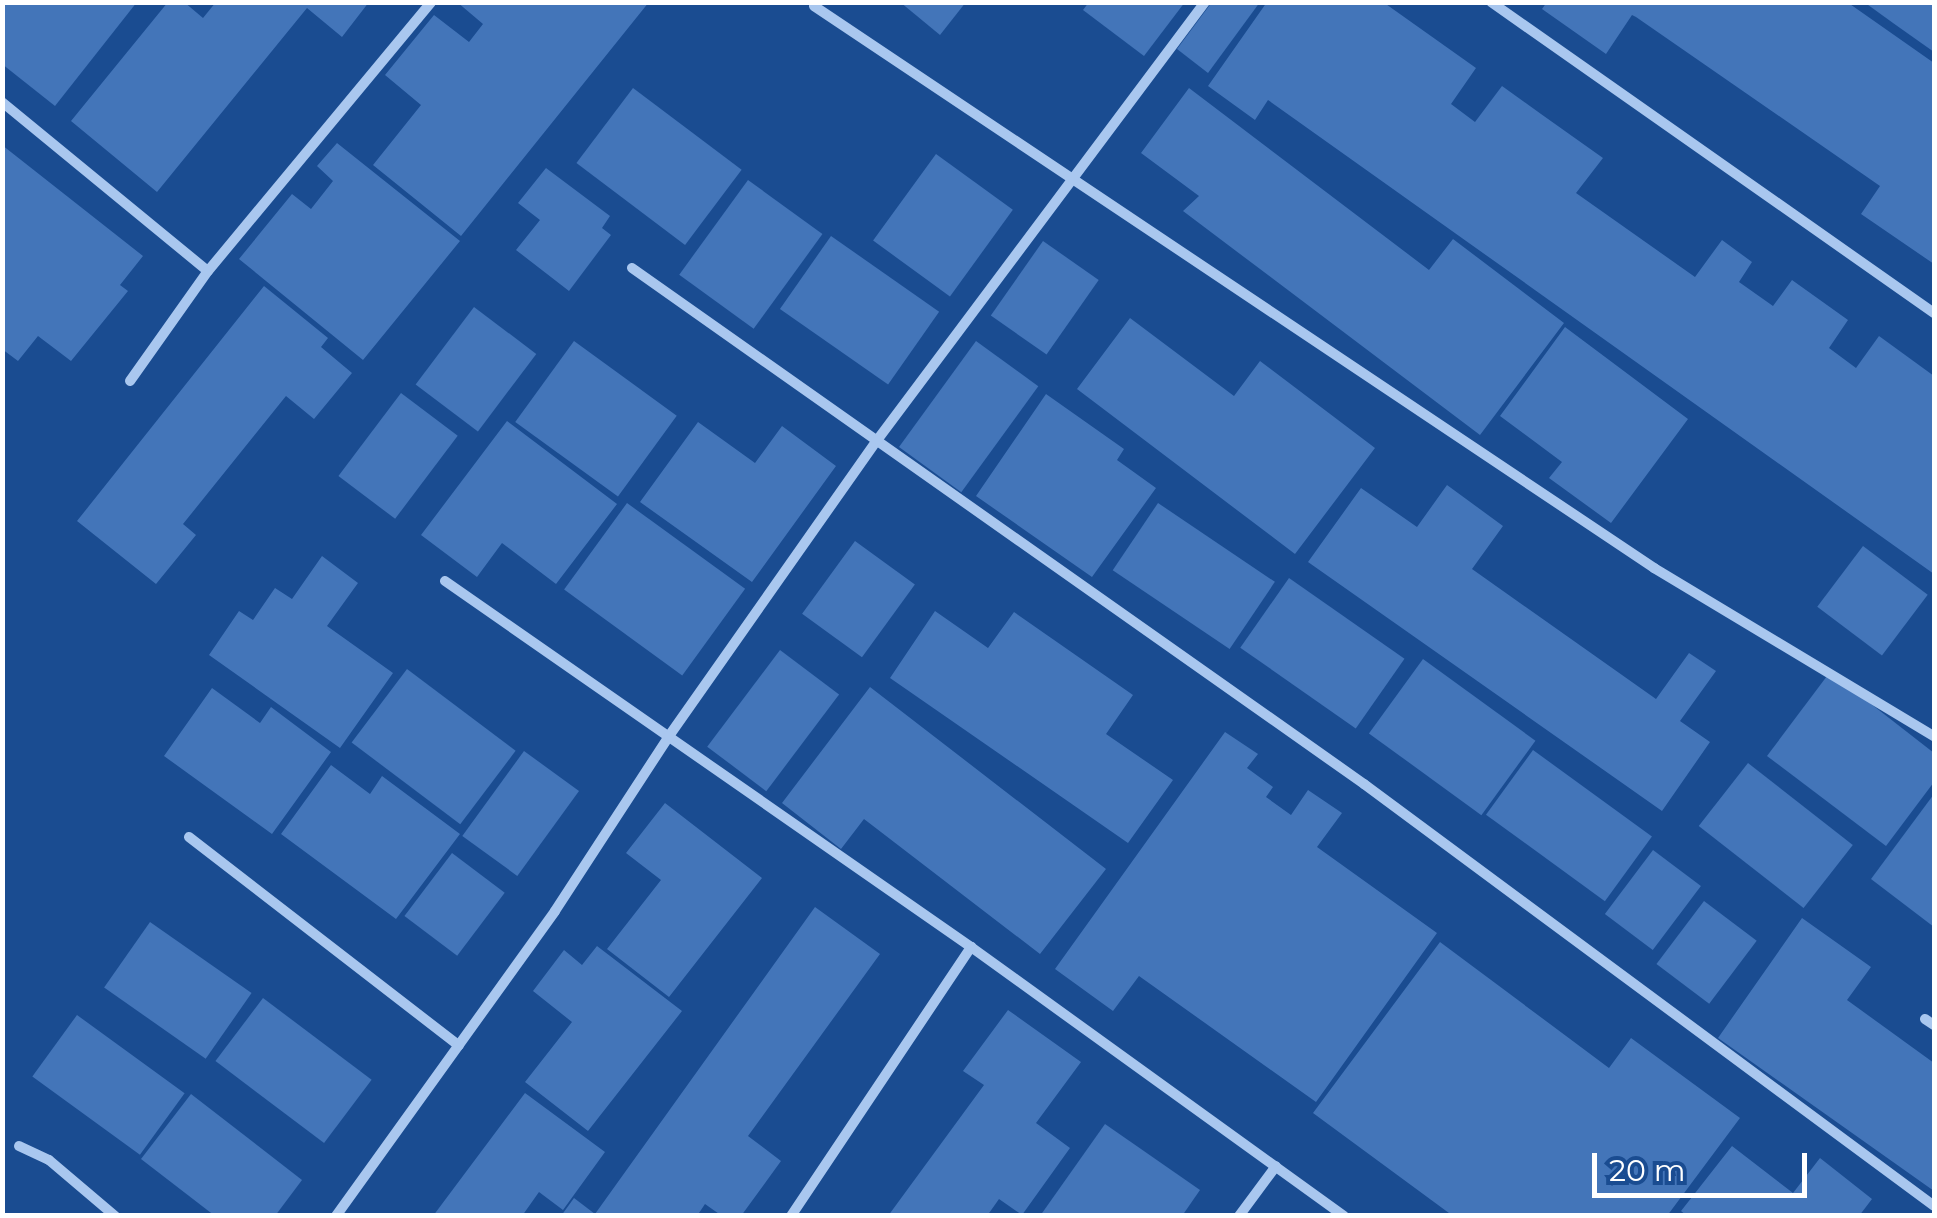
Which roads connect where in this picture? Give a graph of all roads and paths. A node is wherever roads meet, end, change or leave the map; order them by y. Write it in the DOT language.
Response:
graph roads {
  1 [pos="431,2"];
  2 [pos="1205,2"];
  3 [pos="1491,2"];
  4 [pos="814,6"];
  5 [pos="2,102"];
  6 [pos="1072,182"];
  7 [pos="632,268"];
  8 [pos="208,271"];
  9 [pos="1934,314"];
  10 [pos="130,381"];
  11 [pos="878,439"];
  12 [pos="445,581"];
  13 [pos="669,736"];
  14 [pos="1934,736"];
  15 [pos="190,837"];
  16 [pos="971,948"];
  17 [pos="459,1046"];
  18 [pos="19,1146"];
  19 [pos="1276,1166"];
  20 [pos="1934,1206"];
  21 [pos="114,1216"];
  22 [pos="336,1216"];
  23 [pos="791,1216"];
  24 [pos="1239,1216"];
  25 [pos="1344,1216"];
  1 -- 8 [label="street"];
  2 -- 6 [label="street"];
  3 -- 9 [label="street"];
  4 -- 6 [label="street"];
  5 -- 8 [label="street"];
  6 -- 11 [label="street"];
  6 -- 14 [label="street"];
  7 -- 11 [label="street"];
  8 -- 10 [label="street"];
  11 -- 13 [label="street"];
  11 -- 20 [label="street"];
  12 -- 13 [label="street"];
  13 -- 16 [label="street"];
  13 -- 17 [label="street"];
  15 -- 17 [label="street"];
  16 -- 19 [label="street"];
  16 -- 23 [label="street"];
  17 -- 22 [label="street"];
  18 -- 21 [label="street"];
  19 -- 24 [label="street"];
  19 -- 25 [label="street"];
}
